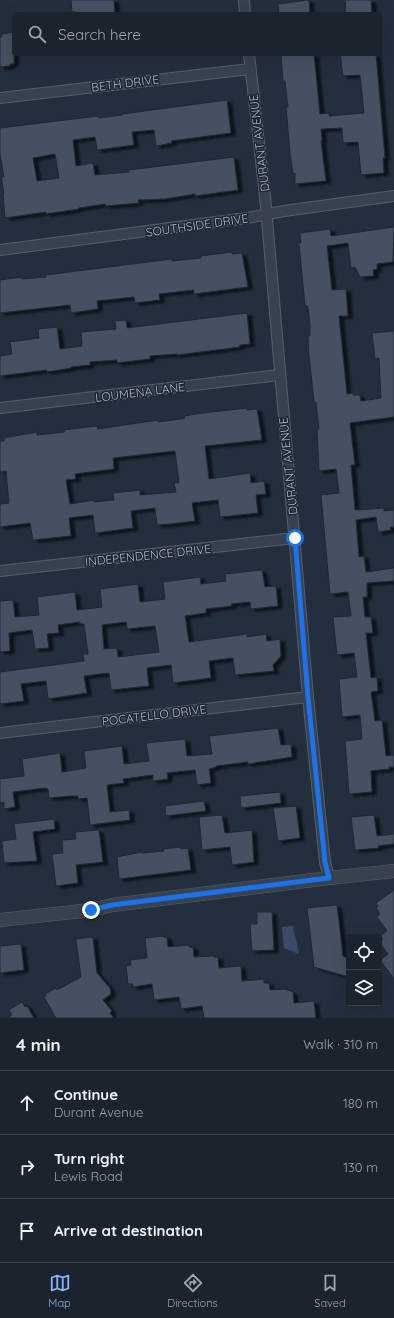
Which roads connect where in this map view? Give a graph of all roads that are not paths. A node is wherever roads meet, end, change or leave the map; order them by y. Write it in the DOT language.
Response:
graph roads {
  1 [pos="244,0"];
  2 [pos="245,12"];
  3 [pos="248,56"];
  4 [pos="250,69"];
  5 [pos="0,98"];
  6 [pos="394,196"];
  7 [pos="266,215"];
  8 [pos="0,250"];
  9 [pos="279,375"];
  10 [pos="0,408"];
  11 [pos="295,538"];
  12 [pos="0,571"];
  13 [pos="308,697"];
  14 [pos="0,733"];
  15 [pos="394,871"];
  16 [pos="329,878"];
  17 [pos="0,920"];
  1 -- 2 [label="street"];
  3 -- 4 [label="street, DURANT AVENUE"];
  4 -- 5 [label="street, BETH DRIVE"];
  4 -- 7 [label="street, DURANT AVENUE"];
  6 -- 7 [label="street, SOUTHSIDE DRIVE"];
  7 -- 8 [label="street, SOUTHSIDE DRIVE"];
  7 -- 9 [label="street, DURANT AVENUE"];
  9 -- 10 [label="street, LOUMENA LANE"];
  9 -- 11 [label="street, DURANT AVENUE"];
  11 -- 12 [label="street, INDEPENDENCE DRIVE"];
  11 -- 13 [label="street, DURANT AVENUE"];
  13 -- 14 [label="street, POCATELLO DRIVE"];
  13 -- 16 [label="street, DURANT AVENUE"];
  15 -- 16 [label="street"];
  16 -- 17 [label="street"];
}
